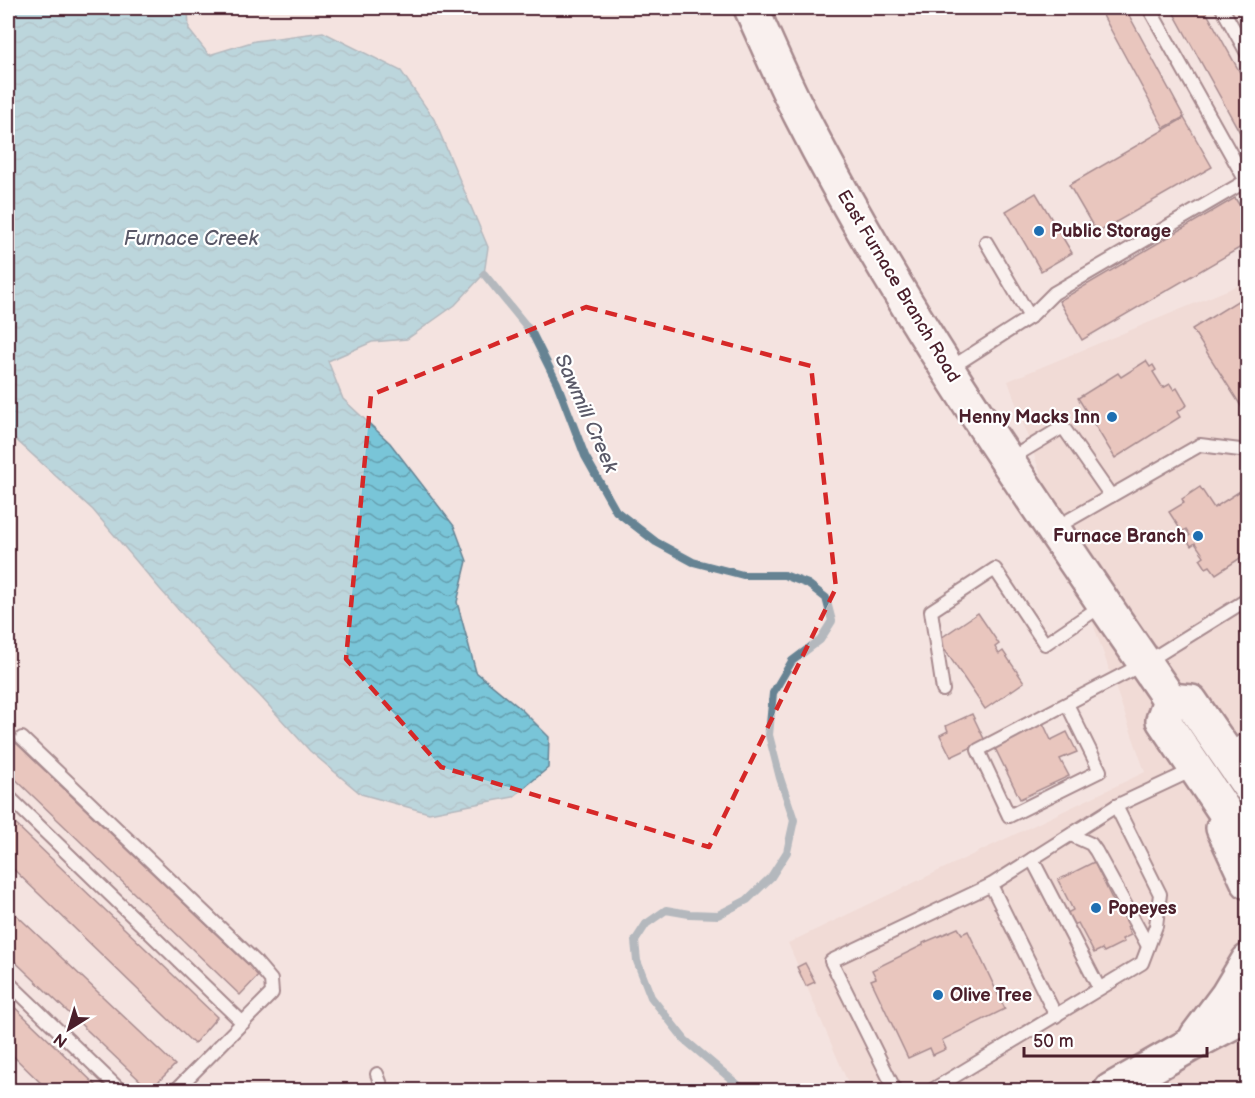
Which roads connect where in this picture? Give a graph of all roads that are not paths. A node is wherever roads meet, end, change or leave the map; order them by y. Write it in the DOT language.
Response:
graph roads {
  1 [pos="751,8"];
  2 [pos="1149,8"];
  3 [pos="1222,8"];
  4 [pos="1248,55"];
  5 [pos="1247,183"];
  6 [pos="986,242"];
  7 [pos="1030,317"];
  8 [pos="948,369"];
  9 [pos="1248,451"];
  10 [pos="1008,460"];
  11 [pos="1111,496"];
  12 [pos="1054,529"];
  13 [pos="1248,599"];
  14 [pos="1105,604"];
  15 [pos="1145,663"];
  16 [pos="943,690"];
  17 [pos="1170,700"];
  18 [pos="1067,704"];
  19 [pos="22,738"];
  20 [pos="1237,745"];
  21 [pos="1196,769"];
  22 [pos="1248,785"];
  23 [pos="8,796"];
  24 [pos="1116,806"];
  25 [pos="1071,835"];
  26 [pos="1248,846"];
  27 [pos="1032,859"];
  28 [pos="1248,882"];
  29 [pos="991,885"];
  30 [pos="1148,946"];
  31 [pos="1248,961"];
  32 [pos="8,982"];
  33 [pos="1099,988"];
  34 [pos="1248,1014"];
  35 [pos="1056,1016"];
  36 [pos="243,1023"];
  37 [pos="1190,1045"];
  38 [pos="376,1074"];
  39 [pos="120,1090"];
  40 [pos="176,1090"];
  41 [pos="383,1090"];
  42 [pos="895,1090"];
  43 [pos="932,1090"];
  44 [pos="1111,1090"];
  1 -- 8 [label="main road, East Furnace Branch Road"];
  2 -- 5 [label="lane"];
  3 -- 4 [label="lane"];
  5 -- 7 [label="lane"];
  6 -- 7 [label="lane"];
  7 -- 8 [label="lane"];
  8 -- 10 [label="main road, East Furnace Branch Road"];
  9 -- 11 [label="lane"];
  10 -- 11 [label="lane"];
  10 -- 12 [label="main road, East Furnace Branch Road"];
  11 -- 12 [label="lane"];
  12 -- 14 [label="main road, East Furnace Branch Road"];
  13 -- 15 [label="lane"];
  14 -- 15 [label="main road, East Furnace Branch Road"];
  14 -- 16 [label="lane"];
  15 -- 17 [label="main road, East Furnace Branch Road"];
  15 -- 18 [label="lane"];
  17 -- 20 [label="main road"];
  17 -- 21 [label="main road"];
  18 -- 18 [label="lane"];
  19 -- 36 [label="lane"];
  20 -- 22 [label="main road"];
  21 -- 24 [label="lane"];
  21 -- 26 [label="main road"];
  21 -- 28 [label="main road"];
  23 -- 36 [label="lane"];
  24 -- 25 [label="lane"];
  24 -- 30 [label="lane"];
  25 -- 27 [label="lane"];
  25 -- 30 [label="lane"];
  27 -- 29 [label="lane"];
  27 -- 33 [label="lane"];
  29 -- 35 [label="lane"];
  29 -- 42 [label="lane"];
  30 -- 33 [label="lane"];
  31 -- 37 [label="main road"];
  32 -- 39 [label="lane"];
  33 -- 35 [label="lane"];
  34 -- 37 [label="main road"];
  35 -- 43 [label="lane"];
  36 -- 40 [label="lane"];
  37 -- 44 [label="main road"];
  38 -- 41 [label="lane"];
}
